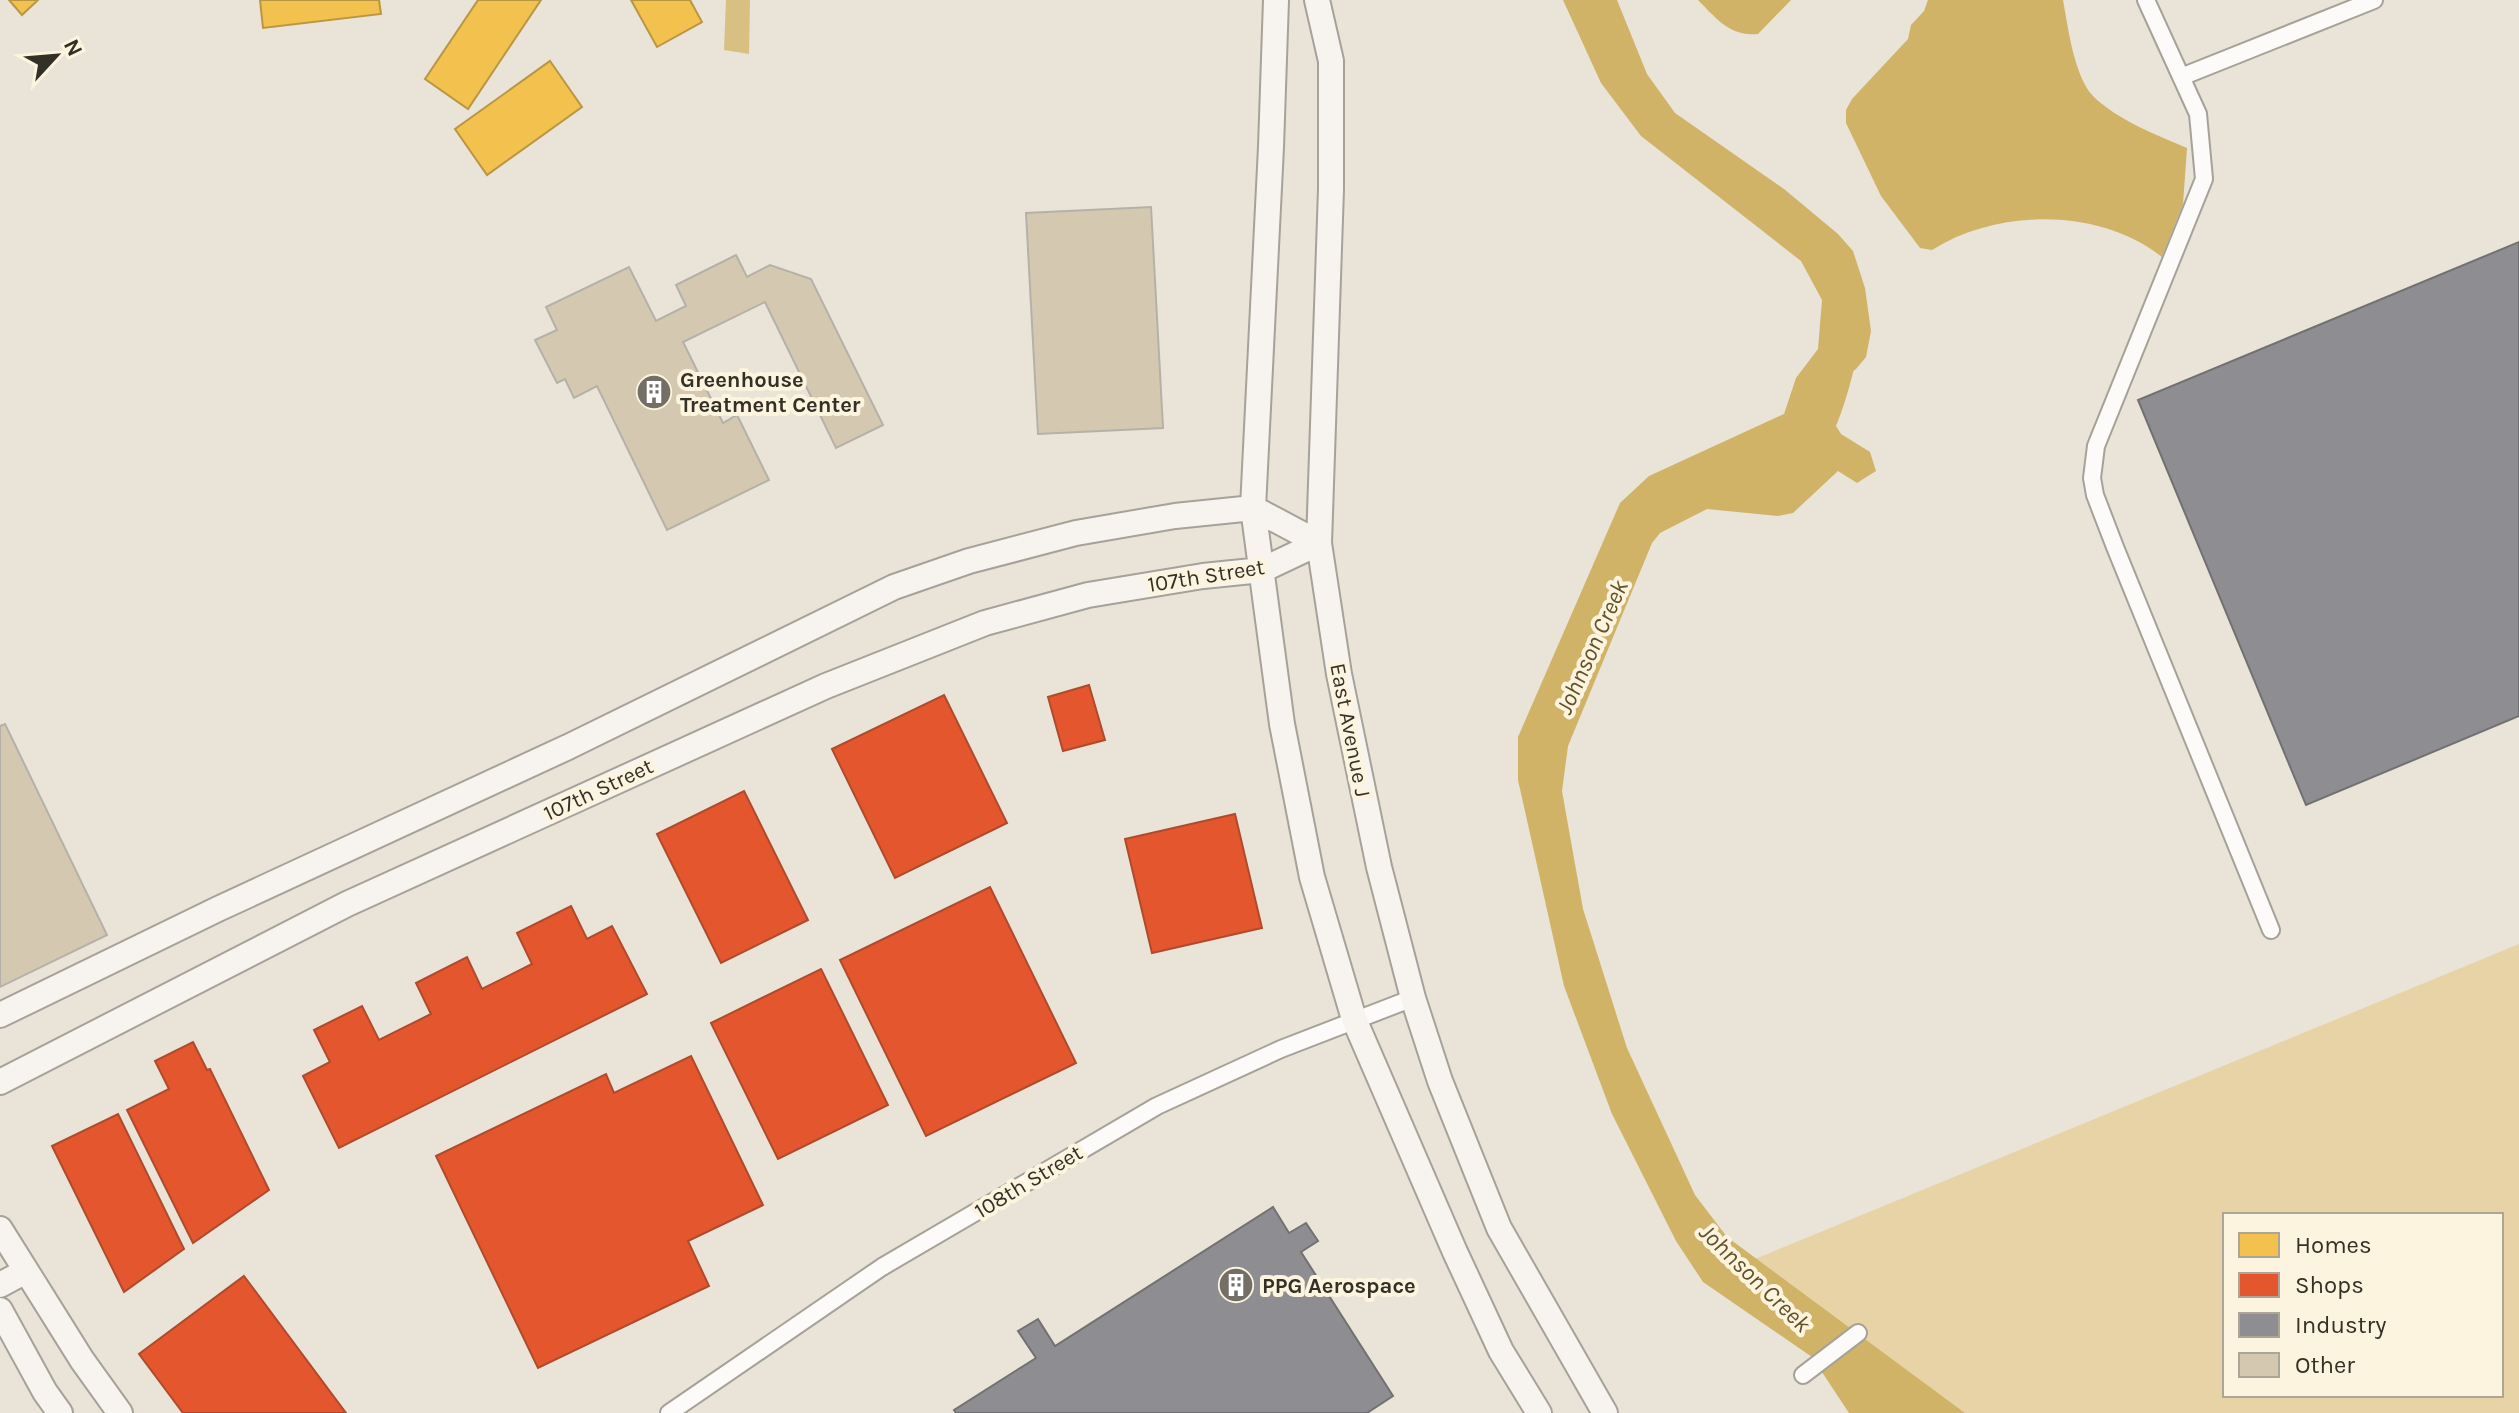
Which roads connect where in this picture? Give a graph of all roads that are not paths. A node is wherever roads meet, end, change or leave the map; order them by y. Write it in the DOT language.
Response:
graph roads {
  1 [pos="1276,0"];
  2 [pos="1317,0"];
  3 [pos="2146,0"];
  4 [pos="2374,0"];
  5 [pos="2181,77"];
  6 [pos="1253,508"];
  7 [pos="1319,543"];
  8 [pos="1262,570"];
  9 [pos="2271,930"];
  10 [pos="1413,998"];
  11 [pos="0,1015"];
  12 [pos="1354,1019"];
  13 [pos="0,1082"];
  14 [pos="0,1229"];
  15 [pos="26,1271"];
  16 [pos="0,1285"];
  17 [pos="0,1310"];
  18 [pos="1858,1333"];
  19 [pos="1803,1375"];
  20 [pos="113,1411"];
  21 [pos="60,1413"];
  22 [pos="669,1413"];
  23 [pos="1539,1413"];
  24 [pos="1605,1413"];
  1 -- 6 [label="street"];
  2 -- 7 [label="street, East Avenue J"];
  3 -- 5 [label="street"];
  4 -- 5 [label="street"];
  5 -- 9 [label="street"];
  6 -- 7 [label="street"];
  6 -- 8 [label="street"];
  6 -- 11 [label="street"];
  7 -- 8 [label="street, 107th Street"];
  7 -- 10 [label="street, East Avenue J"];
  8 -- 12 [label="street"];
  8 -- 13 [label="street, 107th Street"];
  10 -- 12 [label="street, 108th Street"];
  10 -- 24 [label="street, East Avenue J"];
  12 -- 22 [label="street, 108th Street"];
  12 -- 23 [label="street"];
  14 -- 15 [label="street"];
  15 -- 16 [label="street"];
  15 -- 20 [label="street"];
  17 -- 21 [label="street"];
  18 -- 19 [label="street"];
}
